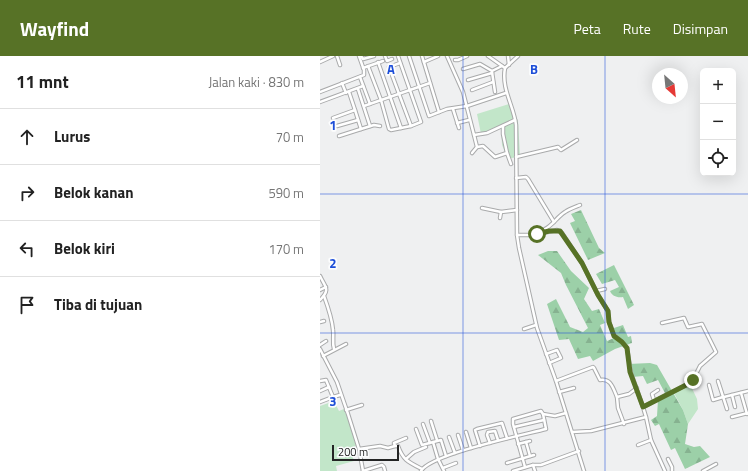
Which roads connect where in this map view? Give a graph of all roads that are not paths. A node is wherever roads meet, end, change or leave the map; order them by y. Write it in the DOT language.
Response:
graph roads {
  1 [pos="333,56"];
  2 [pos="337,56"];
  3 [pos="360,56"];
  4 [pos="374,56"];
  5 [pos="385,56"];
  6 [pos="398,56"];
  7 [pos="409,56"];
  8 [pos="422,56"];
  9 [pos="438,56"];
  10 [pos="447,56"];
  11 [pos="467,56"];
  12 [pos="488,56"];
  13 [pos="518,56"];
  14 [pos="509,59"];
  15 [pos="392,60"];
  16 [pos="455,60"];
  17 [pos="383,61"];
  18 [pos="320,62"];
  19 [pos="378,62"];
  20 [pos="424,62"];
  21 [pos="400,63"];
  22 [pos="340,65"];
  23 [pos="368,66"];
  24 [pos="502,66"];
  25 [pos="363,68"];
  26 [pos="505,68"];
  27 [pos="463,69"];
  28 [pos="492,72"];
  29 [pos="360,77"];
  30 [pos="468,80"];
  31 [pos="494,82"];
  32 [pos="342,83"];
  33 [pos="430,83"];
  34 [pos="363,86"];
  35 [pos="419,87"];
  36 [pos="358,89"];
  37 [pos="410,90"];
  38 [pos="472,90"];
  39 [pos="320,92"];
  40 [pos="347,92"];
  41 [pos="495,92"];
  42 [pos="399,93"];
  43 [pos="506,93"];
  44 [pos="390,97"];
  45 [pos="381,100"];
  46 [pos="320,102"];
  47 [pos="370,104"];
  48 [pos="364,106"];
  49 [pos="467,106"];
  50 [pos="453,109"];
  51 [pos="355,110"];
  52 [pos="439,112"];
  53 [pos="333,118"];
  54 [pos="358,120"];
  55 [pos="469,120"];
  56 [pos="515,120"];
  57 [pos="457,123"];
  58 [pos="337,126"];
  59 [pos="370,126"];
  60 [pos="380,126"];
  61 [pos="411,126"];
  62 [pos="503,126"];
  63 [pos="401,128"];
  64 [pos="459,128"];
  65 [pos="361,129"];
  66 [pos="339,136"];
  67 [pos="474,136"];
  68 [pos="577,140"];
  69 [pos="477,148"];
  70 [pos="472,153"];
  71 [pos="506,153"];
  72 [pos="516,157"];
  73 [pos="511,164"];
  74 [pos="516,178"];
  75 [pos="580,205"];
  76 [pos="482,208"];
  77 [pos="517,210"];
  78 [pos="501,212"];
  79 [pos="500,218"];
  80 [pos="554,222"];
  81 [pos="544,233"];
  82 [pos="517,235"];
  83 [pos="320,276"];
  84 [pos="326,287"];
  85 [pos="605,289"];
  86 [pos="320,290"];
  87 [pos="596,291"];
  88 [pos="324,296"];
  89 [pos="320,300"];
  90 [pos="324,321"];
  91 [pos="320,322"];
  92 [pos="662,323"];
  93 [pos="536,325"];
  94 [pos="524,329"];
  95 [pos="326,341"];
  96 [pos="346,344"];
  97 [pos="320,345"];
  98 [pos="320,349"];
  99 [pos="334,349"];
  100 [pos="546,354"];
  101 [pos="321,355"];
  102 [pos="549,362"];
  103 [pos="320,381"];
  104 [pos="556,381"];
  105 [pos="718,381"];
  106 [pos="709,385"];
  107 [pos="328,387"];
  108 [pos="574,388"];
  109 [pos="637,388"];
  110 [pos="658,390"];
  111 [pos="320,391"];
  112 [pos="748,391"];
  113 [pos="559,392"];
  114 [pos="741,393"];
  115 [pos="340,395"];
  116 [pos="732,395"];
  117 [pos="332,397"];
  118 [pos="617,397"];
  119 [pos="723,397"];
  120 [pos="654,400"];
  121 [pos="320,402"];
  122 [pos="362,405"];
  123 [pos="643,407"];
  124 [pos="735,407"];
  125 [pos="727,409"];
  126 [pos="346,410"];
  127 [pos="566,413"];
  128 [pos="543,414"];
  129 [pos="747,414"];
  130 [pos="646,417"];
  131 [pos="732,417"];
  132 [pos="544,420"];
  133 [pos="431,421"];
  134 [pos="423,424"];
  135 [pos="624,424"];
  136 [pos="416,428"];
  137 [pos="514,428"];
  138 [pos="466,432"];
  139 [pos="572,432"];
  140 [pos="458,435"];
  141 [pos="516,436"];
  142 [pos="449,437"];
  143 [pos="406,438"];
  144 [pos="507,438"];
  145 [pos="437,440"];
  146 [pos="498,440"];
  147 [pos="651,440"];
  148 [pos="530,441"];
  149 [pos="433,442"];
  150 [pos="526,442"];
  151 [pos="430,443"];
  152 [pos="490,443"];
  153 [pos="518,444"];
  154 [pos="638,445"];
  155 [pos="395,446"];
  156 [pos="480,446"];
  157 [pos="426,447"];
  158 [pos="471,448"];
  159 [pos="359,449"];
  160 [pos="463,450"];
  161 [pos="579,451"];
  162 [pos="455,453"];
  163 [pos="446,456"];
  164 [pos="522,458"];
  165 [pos="406,459"];
  166 [pos="438,459"];
  167 [pos="668,459"];
  168 [pos="456,463"];
  169 [pos="507,463"];
  170 [pos="716,464"];
  171 [pos="533,465"];
  172 [pos="525,467"];
  173 [pos="443,469"];
  174 [pos="421,470"];
  175 [pos="363,471"];
  176 [pos="385,471"];
  177 [pos="512,471"];
  178 [pos="534,471"];
  179 [pos="584,471"];
  180 [pos="665,471"];
  181 [pos="672,471"];
  182 [pos="704,471"];
  1 -- 18 [label="street"];
  2 -- 22 [label="street"];
  3 -- 4 [label="street"];
  3 -- 25 [label="street"];
  5 -- 15 [label="street"];
  6 -- 21 [label="street"];
  7 -- 35 [label="street"];
  8 -- 20 [label="street"];
  9 -- 20 [label="street"];
  10 -- 49 [label="street"];
  11 -- 16 [label="street"];
  12 -- 24 [label="street"];
  13 -- 14 [label="street"];
  14 -- 26 [label="street"];
  17 -- 19 [label="street"];
  19 -- 23 [label="street"];
  19 -- 44 [label="street"];
  20 -- 33 [label="street"];
  21 -- 37 [label="street"];
  21 -- 42 [label="street"];
  23 -- 25 [label="street"];
  23 -- 45 [label="street"];
  24 -- 26 [label="street"];
  24 -- 28 [label="street"];
  25 -- 29 [label="street"];
  26 -- 43 [label="street"];
  27 -- 28 [label="street"];
  28 -- 30 [label="street"];
  28 -- 31 [label="street"];
  29 -- 32 [label="street"];
  29 -- 34 [label="street"];
  31 -- 38 [label="street"];
  31 -- 41 [label="street"];
  32 -- 39 [label="street"];
  32 -- 40 [label="street"];
  33 -- 35 [label="street"];
  33 -- 52 [label="street"];
  34 -- 36 [label="street"];
  34 -- 47 [label="street"];
  35 -- 37 [label="street"];
  35 -- 52 [label="street"];
  36 -- 40 [label="street"];
  36 -- 48 [label="street"];
  37 -- 42 [label="street"];
  37 -- 61 [label="street"];
  40 -- 46 [label="street"];
  40 -- 51 [label="street"];
  42 -- 44 [label="street"];
  42 -- 61 [label="street"];
  43 -- 49 [label="street"];
  43 -- 56 [label="street"];
  44 -- 45 [label="street"];
  44 -- 63 [label="street"];
  45 -- 47 [label="street"];
  45 -- 63 [label="street"];
  47 -- 48 [label="street"];
  48 -- 59 [label="street"];
  49 -- 50 [label="street"];
  49 -- 55 [label="street"];
  50 -- 52 [label="street"];
  50 -- 57 [label="street"];
  51 -- 53 [label="street"];
  51 -- 54 [label="street"];
  54 -- 58 [label="street"];
  54 -- 65 [label="street"];
  55 -- 57 [label="street"];
  55 -- 67 [label="street"];
  56 -- 62 [label="street"];
  56 -- 72 [label="street"];
  57 -- 64 [label="street"];
  59 -- 60 [label="street"];
  59 -- 65 [label="street"];
  61 -- 63 [label="street"];
  62 -- 67 [label="street"];
  62 -- 71 [label="street"];
  65 -- 66 [label="street"];
  67 -- 69 [label="street"];
  68 -- 72 [label="street"];
  69 -- 70 [label="street"];
  69 -- 71 [label="street"];
  71 -- 73 [label="street"];
  72 -- 74 [label="street"];
  74 -- 77 [label="street"];
  74 -- 80 [label="street"];
  75 -- 80 [label="street"];
  76 -- 78 [label="street"];
  77 -- 78 [label="street"];
  77 -- 82 [label="street"];
  78 -- 79 [label="street"];
  80 -- 81 [label="street"];
  81 -- 82 [label="street"];
  81 -- 87 [label="street"];
  82 -- 93 [label="street"];
  83 -- 84 [label="street"];
  84 -- 86 [label="street"];
  84 -- 88 [label="street"];
  85 -- 87 [label="street"];
  87 -- 109 [label="street"];
  88 -- 89 [label="street"];
  88 -- 99 [label="street"];
  90 -- 91 [label="street"];
  92 -- 120 [label="street"];
  93 -- 94 [label="street"];
  93 -- 100 [label="street"];
  95 -- 97 [label="street"];
  96 -- 99 [label="street"];
  98 -- 101 [label="street"];
  99 -- 101 [label="street"];
  100 -- 102 [label="street"];
  100 -- 102 [label="street"];
  101 -- 115 [label="street"];
  102 -- 104 [label="street"];
  103 -- 107 [label="street"];
  104 -- 113 [label="street"];
  104 -- 118 [label="street"];
  105 -- 119 [label="street"];
  106 -- 119 [label="street"];
  107 -- 111 [label="street"];
  107 -- 117 [label="street"];
  108 -- 113 [label="street"];
  109 -- 118 [label="street"];
  109 -- 123 [label="street"];
  110 -- 120 [label="street"];
  112 -- 114 [label="street"];
  113 -- 127 [label="street"];
  114 -- 116 [label="street"];
  114 -- 129 [label="street"];
  115 -- 117 [label="street"];
  115 -- 126 [label="street"];
  116 -- 119 [label="street"];
  116 -- 124 [label="street"];
  117 -- 121 [label="street"];
  118 -- 135 [label="street"];
  119 -- 125 [label="street"];
  120 -- 123 [label="street"];
  122 -- 126 [label="street"];
  123 -- 130 [label="street"];
  126 -- 159 [label="street"];
  127 -- 128 [label="street"];
  127 -- 139 [label="street"];
  128 -- 132 [label="street"];
  128 -- 137 [label="street"];
  129 -- 131 [label="street"];
  130 -- 135 [label="street"];
  130 -- 147 [label="street"];
  132 -- 137 [label="street"];
  132 -- 141 [label="street"];
  133 -- 145 [label="street"];
  134 -- 151 [label="street"];
  135 -- 139 [label="street"];
  136 -- 151 [label="street"];
  137 -- 141 [label="street"];
  138 -- 158 [label="street"];
  139 -- 161 [label="street"];
  140 -- 160 [label="street"];
  141 -- 144 [label="street"];
  141 -- 153 [label="street"];
  142 -- 162 [label="street"];
  143 -- 155 [label="street"];
  144 -- 146 [label="street"];
  144 -- 156 [label="street"];
  145 -- 149 [label="street"];
  145 -- 163 [label="street"];
  146 -- 152 [label="street"];
  146 -- 152 [label="street"];
  147 -- 154 [label="street"];
  147 -- 180 [label="street"];
  148 -- 150 [label="street"];
  149 -- 151 [label="street"];
  149 -- 166 [label="street"];
  150 -- 153 [label="street"];
  150 -- 164 [label="street"];
  152 -- 156 [label="street"];
  153 -- 164 [label="street"];
  155 -- 159 [label="street"];
  155 -- 165 [label="street"];
  156 -- 158 [label="street"];
  157 -- 165 [label="street"];
  158 -- 160 [label="street"];
  159 -- 175 [label="street"];
  160 -- 162 [label="street"];
  161 -- 171 [label="street"];
  161 -- 179 [label="street"];
  162 -- 163 [label="street"];
  163 -- 166 [label="street"];
  164 -- 169 [label="street"];
  164 -- 172 [label="street"];
  165 -- 174 [label="street"];
  166 -- 173 [label="street"];
  166 -- 174 [label="street"];
  167 -- 181 [label="street"];
  168 -- 173 [label="street"];
  170 -- 182 [label="street"];
  171 -- 172 [label="street"];
  171 -- 178 [label="street"];
  172 -- 177 [label="street"];
  175 -- 176 [label="street"];
}
